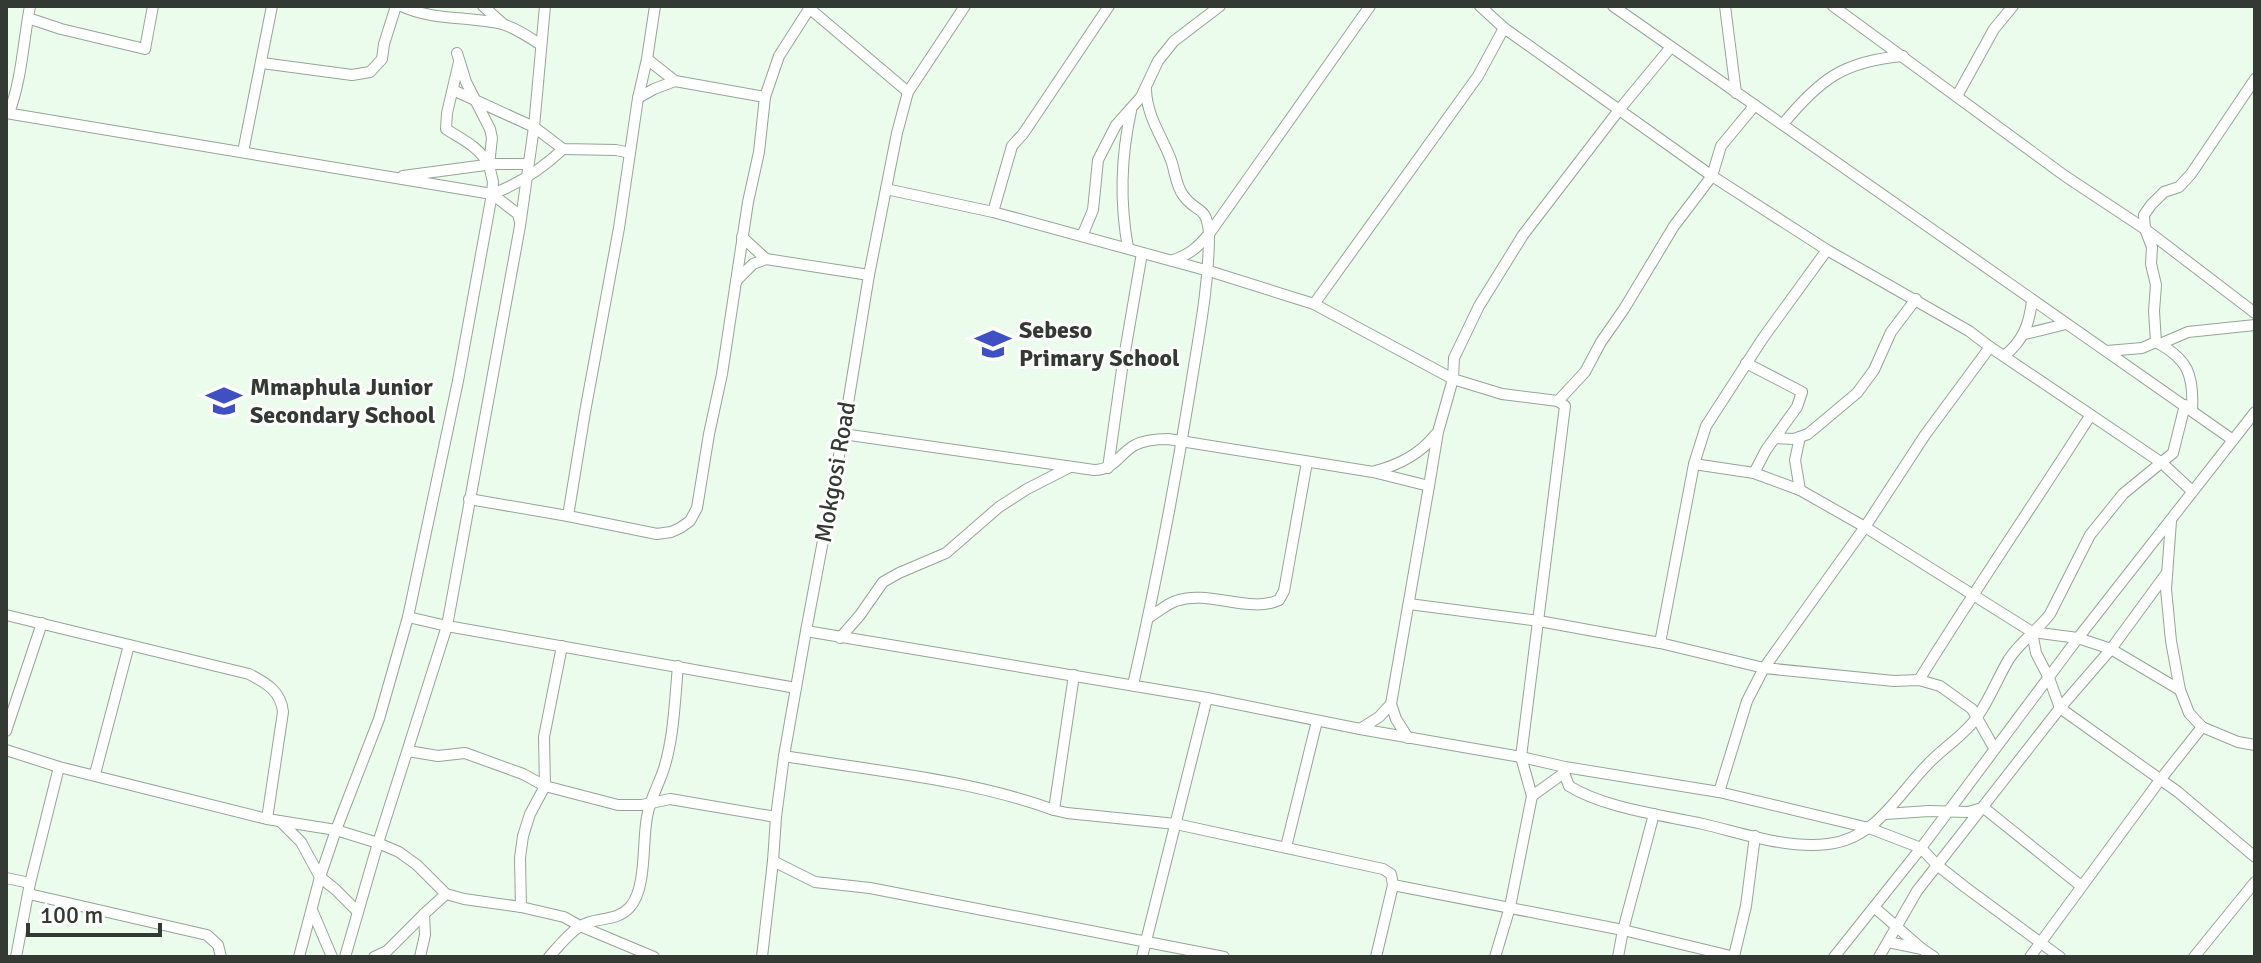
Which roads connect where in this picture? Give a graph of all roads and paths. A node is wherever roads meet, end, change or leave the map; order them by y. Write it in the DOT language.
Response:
graph roads {
  1 [pos="153,6"];
  2 [pos="272,6"];
  3 [pos="399,6"];
  4 [pos="483,6"];
  5 [pos="545,6"];
  6 [pos="655,6"];
  7 [pos="965,6"];
  8 [pos="1109,6"];
  9 [pos="1220,6"];
  10 [pos="1370,6"];
  11 [pos="1480,6"];
  12 [pos="1613,6"];
  13 [pos="1725,6"];
  14 [pos="1833,6"];
  15 [pos="2013,6"];
  16 [pos="810,7"];
  17 [pos="468,8"];
  18 [pos="29,12"];
  19 [pos="458,19"];
  20 [pos="504,25"];
  21 [pos="1504,28"];
  22 [pos="541,45"];
  23 [pos="1671,47"];
  24 [pos="1903,56"];
  25 [pos="647,59"];
  26 [pos="262,63"];
  27 [pos="2255,79"];
  28 [pos="675,81"];
  29 [pos="1146,88"];
  30 [pos="453,90"];
  31 [pos="908,92"];
  32 [pos="1736,93"];
  33 [pos="1957,96"];
  34 [pos="765,97"];
  35 [pos="638,98"];
  36 [pos="474,99"];
  37 [pos="1755,105"];
  38 [pos="1131,108"];
  39 [pos="1619,110"];
  40 [pos="7,113"];
  41 [pos="1783,124"];
  42 [pos="534,127"];
  43 [pos="563,149"];
  44 [pos="243,152"];
  45 [pos="630,153"];
  46 [pos="528,164"];
  47 [pos="489,165"];
  48 [pos="1712,176"];
  49 [pos="391,178"];
  50 [pos="525,179"];
  51 [pos="886,189"];
  52 [pos="492,194"];
  53 [pos="993,212"];
  54 [pos="520,226"];
  55 [pos="2145,229"];
  56 [pos="1209,234"];
  57 [pos="1082,236"];
  58 [pos="742,237"];
  59 [pos="1128,248"];
  60 [pos="1827,250"];
  61 [pos="1142,253"];
  62 [pos="766,259"];
  63 [pos="1171,261"];
  64 [pos="1209,271"];
  65 [pos="869,275"];
  66 [pos="736,281"];
  67 [pos="1916,299"];
  68 [pos="2032,301"];
  69 [pos="1314,304"];
  70 [pos="2255,313"];
  71 [pos="2066,324"];
  72 [pos="2255,325"];
  73 [pos="2025,334"];
  74 [pos="2158,343"];
  75 [pos="1990,347"];
  76 [pos="2107,351"];
  77 [pos="2004,356"];
  78 [pos="1746,363"];
  79 [pos="1453,379"];
  80 [pos="1558,401"];
  81 [pos="2189,408"];
  82 [pos="2255,412"];
  83 [pos="2090,416"];
  84 [pos="1438,432"];
  85 [pos="843,434"];
  86 [pos="1800,437"];
  87 [pos="1775,438"];
  88 [pos="2233,440"];
  89 [pos="1182,442"];
  90 [pos="1307,462"];
  91 [pos="2162,463"];
  92 [pos="1694,464"];
  93 [pos="1070,467"];
  94 [pos="1108,468"];
  95 [pos="1373,472"];
  96 [pos="1754,473"];
  97 [pos="1429,486"];
  98 [pos="1800,490"];
  99 [pos="2192,491"];
  100 [pos="469,499"];
  101 [pos="568,516"];
  102 [pos="2171,521"];
  103 [pos="1865,527"];
  104 [pos="2166,574"];
  105 [pos="1972,595"];
  106 [pos="1409,604"];
  107 [pos="6,615"];
  108 [pos="408,617"];
  109 [pos="1148,618"];
  110 [pos="1539,621"];
  111 [pos="42,623"];
  112 [pos="447,626"];
  113 [pos="806,631"];
  114 [pos="2032,632"];
  115 [pos="840,638"];
  116 [pos="2078,638"];
  117 [pos="1660,643"];
  118 [pos="129,645"];
  119 [pos="562,646"];
  120 [pos="2111,649"];
  121 [pos="678,666"];
  122 [pos="1764,668"];
  123 [pos="1074,675"];
  124 [pos="2049,678"];
  125 [pos="1919,680"];
  126 [pos="1133,685"];
  127 [pos="796,688"];
  128 [pos="2180,690"];
  129 [pos="1207,698"];
  130 [pos="1391,704"];
  131 [pos="2060,708"];
  132 [pos="1976,719"];
  133 [pos="1317,721"];
  134 [pos="2202,727"];
  135 [pos="1360,729"];
  136 [pos="6,731"];
  137 [pos="1408,738"];
  138 [pos="2255,745"];
  139 [pos="1994,748"];
  140 [pos="6,750"];
  141 [pos="408,751"];
  142 [pos="784,756"];
  143 [pos="1521,757"];
  144 [pos="59,767"];
  145 [pos="1564,770"];
  146 [pos="95,774"];
  147 [pos="2160,780"];
  148 [pos="545,786"];
  149 [pos="1719,792"];
  150 [pos="1532,796"];
  151 [pos="650,803"];
  152 [pos="1984,808"];
  153 [pos="1054,810"];
  154 [pos="1947,812"];
  155 [pos="1654,814"];
  156 [pos="1885,814"];
  157 [pos="776,817"];
  158 [pos="267,819"];
  159 [pos="280,821"];
  160 [pos="1176,824"];
  161 [pos="1869,828"];
  162 [pos="336,830"];
  163 [pos="1755,836"];
  164 [pos="378,843"];
  165 [pos="1286,847"];
  166 [pos="1921,848"];
  167 [pos="2255,857"];
  168 [pos="773,861"];
  169 [pos="1937,865"];
  170 [pos="320,877"];
  171 [pos="6,878"];
  172 [pos="2255,882"];
  173 [pos="1393,885"];
  174 [pos="2081,886"];
  175 [pos="30,888"];
  176 [pos="446,894"];
  177 [pos="521,907"];
  178 [pos="1510,907"];
  179 [pos="1874,907"];
  180 [pos="312,910"];
  181 [pos="358,912"];
  182 [pos="424,914"];
  183 [pos="580,926"];
  184 [pos="1897,926"];
  185 [pos="1623,930"];
  186 [pos="2040,941"];
  187 [pos="1147,942"];
  188 [pos="1888,942"];
  189 [pos="1922,949"];
  190 [pos="385,954"];
  191 [pos="16,957"];
  192 [pos="221,957"];
  193 [pos="299,957"];
  194 [pos="332,957"];
  195 [pos="345,957"];
  196 [pos="374,957"];
  197 [pos="420,957"];
  198 [pos="549,957"];
  199 [pos="654,957"];
  200 [pos="762,957"];
  201 [pos="1142,957"];
  202 [pos="1224,957"];
  203 [pos="1376,957"];
  204 [pos="1495,957"];
  205 [pos="1618,957"];
  206 [pos="1734,957"];
  207 [pos="1834,957"];
  208 [pos="1879,957"];
  209 [pos="1934,957"];
  210 [pos="2030,957"];
  211 [pos="2060,957"];
  212 [pos="2194,957"];
  1 -- 18 [label="street"];
  2 -- 26 [label="street"];
  3 -- 19 [label="street"];
  3 -- 26 [label="street"];
  4 -- 20 [label="street"];
  5 -- 22 [label="street"];
  6 -- 25 [label="street"];
  7 -- 31 [label="street, Mokgosi Road"];
  8 -- 53 [label="street"];
  9 -- 29 [label="street"];
  10 -- 56 [label="street"];
  11 -- 21 [label="street"];
  12 -- 23 [label="street"];
  13 -- 32 [label="street"];
  14 -- 24 [label="street"];
  15 -- 33 [label="street"];
  16 -- 31 [label="street"];
  16 -- 34 [label="street"];
  17 -- 19 [label="street"];
  18 -- 40 [label="street"];
  19 -- 20 [label="street"];
  20 -- 22 [label="street"];
  21 -- 39 [label="street"];
  21 -- 69 [label="street"];
  22 -- 42 [label="street"];
  23 -- 32 [label="street"];
  23 -- 39 [label="street"];
  24 -- 33 [label="street"];
  24 -- 41 [label="street"];
  25 -- 28 [label="street"];
  25 -- 35 [label="street"];
  26 -- 44 [label="street"];
  27 -- 55 [label="street"];
  28 -- 34 [label="street"];
  28 -- 35 [label="street"];
  29 -- 38 [label="street"];
  29 -- 56 [label="street"];
  30 -- 36 [label="street"];
  30 -- 36 [label="street"];
  30 -- 47 [label="street"];
  31 -- 51 [label="street, Mokgosi Road"];
  32 -- 37 [label="street"];
  33 -- 55 [label="street"];
  34 -- 58 [label="street"];
  35 -- 45 [label="street"];
  36 -- 42 [label="street"];
  36 -- 47 [label="street"];
  37 -- 41 [label="street"];
  37 -- 48 [label="street"];
  38 -- 57 [label="street"];
  38 -- 59 [label="street"];
  39 -- 48 [label="street"];
  39 -- 79 [label="street"];
  40 -- 44 [label="street"];
  41 -- 68 [label="street"];
  42 -- 43 [label="street"];
  42 -- 46 [label="street"];
  43 -- 45 [label="street"];
  43 -- 50 [label="street"];
  44 -- 49 [label="street"];
  45 -- 101 [label="street"];
  46 -- 47 [label="street"];
  46 -- 50 [label="street"];
  47 -- 49 [label="street"];
  47 -- 52 [label="street"];
  48 -- 60 [label="street"];
  48 -- 80 [label="street"];
  49 -- 52 [label="street"];
  50 -- 52 [label="street"];
  50 -- 54 [label="street"];
  51 -- 53 [label="street"];
  51 -- 65 [label="street, Mokgosi Road"];
  52 -- 54 [label="street"];
  52 -- 108 [label="street"];
  53 -- 57 [label="street"];
  54 -- 100 [label="street"];
  55 -- 70 [label="street"];
  55 -- 74 [label="street"];
  56 -- 63 [label="street"];
  56 -- 64 [label="street"];
  57 -- 59 [label="street"];
  58 -- 62 [label="street"];
  58 -- 66 [label="street"];
  59 -- 61 [label="street"];
  60 -- 67 [label="street"];
  60 -- 78 [label="street"];
  61 -- 63 [label="street"];
  61 -- 94 [label="street"];
  62 -- 65 [label="street"];
  62 -- 66 [label="street"];
  63 -- 64 [label="street"];
  64 -- 69 [label="street"];
  64 -- 89 [label="street"];
  65 -- 85 [label="street, Mokgosi Road"];
  66 -- 101 [label="street"];
  67 -- 75 [label="street"];
  67 -- 86 [label="street"];
  68 -- 71 [label="street"];
  68 -- 73 [label="street"];
  69 -- 79 [label="street"];
  71 -- 73 [label="street"];
  71 -- 76 [label="street"];
  72 -- 74 [label="street"];
  73 -- 77 [label="street"];
  74 -- 76 [label="street"];
  74 -- 81 [label="street"];
  75 -- 77 [label="street"];
  75 -- 103 [label="street"];
  76 -- 81 [label="street"];
  77 -- 83 [label="street"];
  78 -- 87 [label="street"];
  78 -- 92 [label="street"];
  79 -- 80 [label="street"];
  79 -- 84 [label="street"];
  80 -- 110 [label="street"];
  81 -- 88 [label="street"];
  81 -- 91 [label="street"];
  82 -- 88 [label="street"];
  83 -- 91 [label="street"];
  83 -- 105 [label="street"];
  84 -- 95 [label="street"];
  84 -- 97 [label="street"];
  85 -- 93 [label="street"];
  85 -- 113 [label="street, Mokgosi Road"];
  86 -- 87 [label="street"];
  86 -- 98 [label="street"];
  87 -- 96 [label="street"];
  88 -- 99 [label="street"];
  89 -- 90 [label="street"];
  89 -- 94 [label="street"];
  89 -- 109 [label="street"];
  90 -- 95 [label="street"];
  90 -- 109 [label="street"];
  91 -- 99 [label="street"];
  91 -- 114 [label="street"];
  92 -- 96 [label="street"];
  92 -- 117 [label="street"];
  93 -- 94 [label="street"];
  93 -- 115 [label="street"];
  95 -- 97 [label="street"];
  96 -- 98 [label="street"];
  97 -- 106 [label="street"];
  98 -- 103 [label="street"];
  99 -- 102 [label="street"];
  100 -- 101 [label="street"];
  100 -- 112 [label="street"];
  102 -- 104 [label="street"];
  102 -- 116 [label="street"];
  103 -- 105 [label="street"];
  103 -- 122 [label="street"];
  104 -- 120 [label="street"];
  104 -- 128 [label="street"];
  105 -- 114 [label="street"];
  105 -- 125 [label="street"];
  106 -- 110 [label="street"];
  106 -- 130 [label="street"];
  107 -- 111 [label="street"];
  108 -- 112 [label="street"];
  108 -- 162 [label="street"];
  109 -- 126 [label="street"];
  110 -- 117 [label="street"];
  110 -- 143 [label="street"];
  111 -- 118 [label="street"];
  111 -- 136 [label="street"];
  112 -- 119 [label="street"];
  112 -- 141 [label="street"];
  113 -- 115 [label="street"];
  113 -- 127 [label="street, Mokgosi Road"];
  114 -- 116 [label="street"];
  114 -- 124 [label="street"];
  114 -- 132 [label="street"];
  115 -- 123 [label="street"];
  116 -- 120 [label="street"];
  116 -- 124 [label="street"];
  117 -- 122 [label="street"];
  118 -- 146 [label="street"];
  118 -- 158 [label="street"];
  119 -- 121 [label="street"];
  119 -- 148 [label="street"];
  120 -- 128 [label="street"];
  120 -- 131 [label="street"];
  121 -- 127 [label="street"];
  121 -- 151 [label="street"];
  122 -- 125 [label="street"];
  122 -- 149 [label="street"];
  123 -- 126 [label="street"];
  123 -- 153 [label="street"];
  124 -- 131 [label="street"];
  124 -- 139 [label="street"];
  125 -- 132 [label="street"];
  126 -- 129 [label="street"];
  127 -- 142 [label="street, Mokgosi Road"];
  128 -- 134 [label="street"];
  129 -- 133 [label="street"];
  129 -- 160 [label="street"];
  130 -- 135 [label="street"];
  130 -- 137 [label="street"];
  131 -- 147 [label="street"];
  131 -- 152 [label="street"];
  132 -- 139 [label="street"];
  132 -- 156 [label="street"];
  133 -- 135 [label="street"];
  133 -- 165 [label="street"];
  134 -- 138 [label="street"];
  134 -- 147 [label="street"];
  135 -- 137 [label="street"];
  137 -- 143 [label="street"];
  139 -- 154 [label="street"];
  140 -- 144 [label="street"];
  141 -- 148 [label="street"];
  141 -- 164 [label="street"];
  142 -- 153 [label="street"];
  142 -- 157 [label="street, Mokgosi Road"];
  143 -- 145 [label="street"];
  143 -- 150 [label="street"];
  144 -- 146 [label="street"];
  144 -- 175 [label="street"];
  145 -- 149 [label="street"];
  145 -- 150 [label="street"];
  145 -- 155 [label="street"];
  146 -- 158 [label="street"];
  147 -- 167 [label="street"];
  147 -- 174 [label="street"];
  148 -- 151 [label="street"];
  148 -- 177 [label="street"];
  149 -- 161 [label="street"];
  150 -- 178 [label="street"];
  151 -- 157 [label="street"];
  151 -- 183 [label="street"];
  152 -- 154 [label="street"];
  152 -- 169 [label="street"];
  152 -- 174 [label="street"];
  153 -- 160 [label="street"];
  154 -- 156 [label="street"];
  154 -- 166 [label="street"];
  155 -- 163 [label="street"];
  155 -- 185 [label="street"];
  156 -- 161 [label="street"];
  157 -- 168 [label="street, Mokgosi Road"];
  158 -- 159 [label="street"];
  159 -- 162 [label="street"];
  159 -- 170 [label="street"];
  160 -- 165 [label="street"];
  160 -- 187 [label="street"];
  161 -- 163 [label="street"];
  161 -- 166 [label="street"];
  162 -- 164 [label="street"];
  162 -- 170 [label="street"];
  163 -- 206 [label="street"];
  164 -- 176 [label="street"];
  164 -- 181 [label="street"];
  165 -- 173 [label="street"];
  166 -- 169 [label="street"];
  166 -- 179 [label="street"];
  168 -- 187 [label="street"];
  168 -- 200 [label="street, Mokgosi Road"];
  169 -- 184 [label="street"];
  169 -- 186 [label="street"];
  170 -- 180 [label="street"];
  170 -- 181 [label="street"];
  171 -- 175 [label="street"];
  172 -- 212 [label="street"];
  173 -- 178 [label="street"];
  173 -- 203 [label="street"];
  174 -- 186 [label="street"];
  175 -- 191 [label="street"];
  175 -- 192 [label="street"];
  176 -- 177 [label="street"];
  176 -- 182 [label="street"];
  177 -- 183 [label="street"];
  178 -- 185 [label="street"];
  178 -- 204 [label="street"];
  179 -- 184 [label="street"];
  179 -- 207 [label="street"];
  180 -- 193 [label="street"];
  180 -- 194 [label="street"];
  181 -- 195 [label="street"];
  182 -- 190 [label="street"];
  182 -- 197 [label="street"];
  183 -- 198 [label="street"];
  183 -- 199 [label="street"];
  184 -- 188 [label="street"];
  184 -- 189 [label="street"];
  185 -- 205 [label="street"];
  185 -- 206 [label="street"];
  186 -- 210 [label="street"];
  186 -- 211 [label="street"];
  187 -- 201 [label="street"];
  187 -- 202 [label="street"];
  188 -- 189 [label="street"];
  188 -- 208 [label="street"];
  189 -- 209 [label="street"];
  190 -- 196 [label="street"];
}
